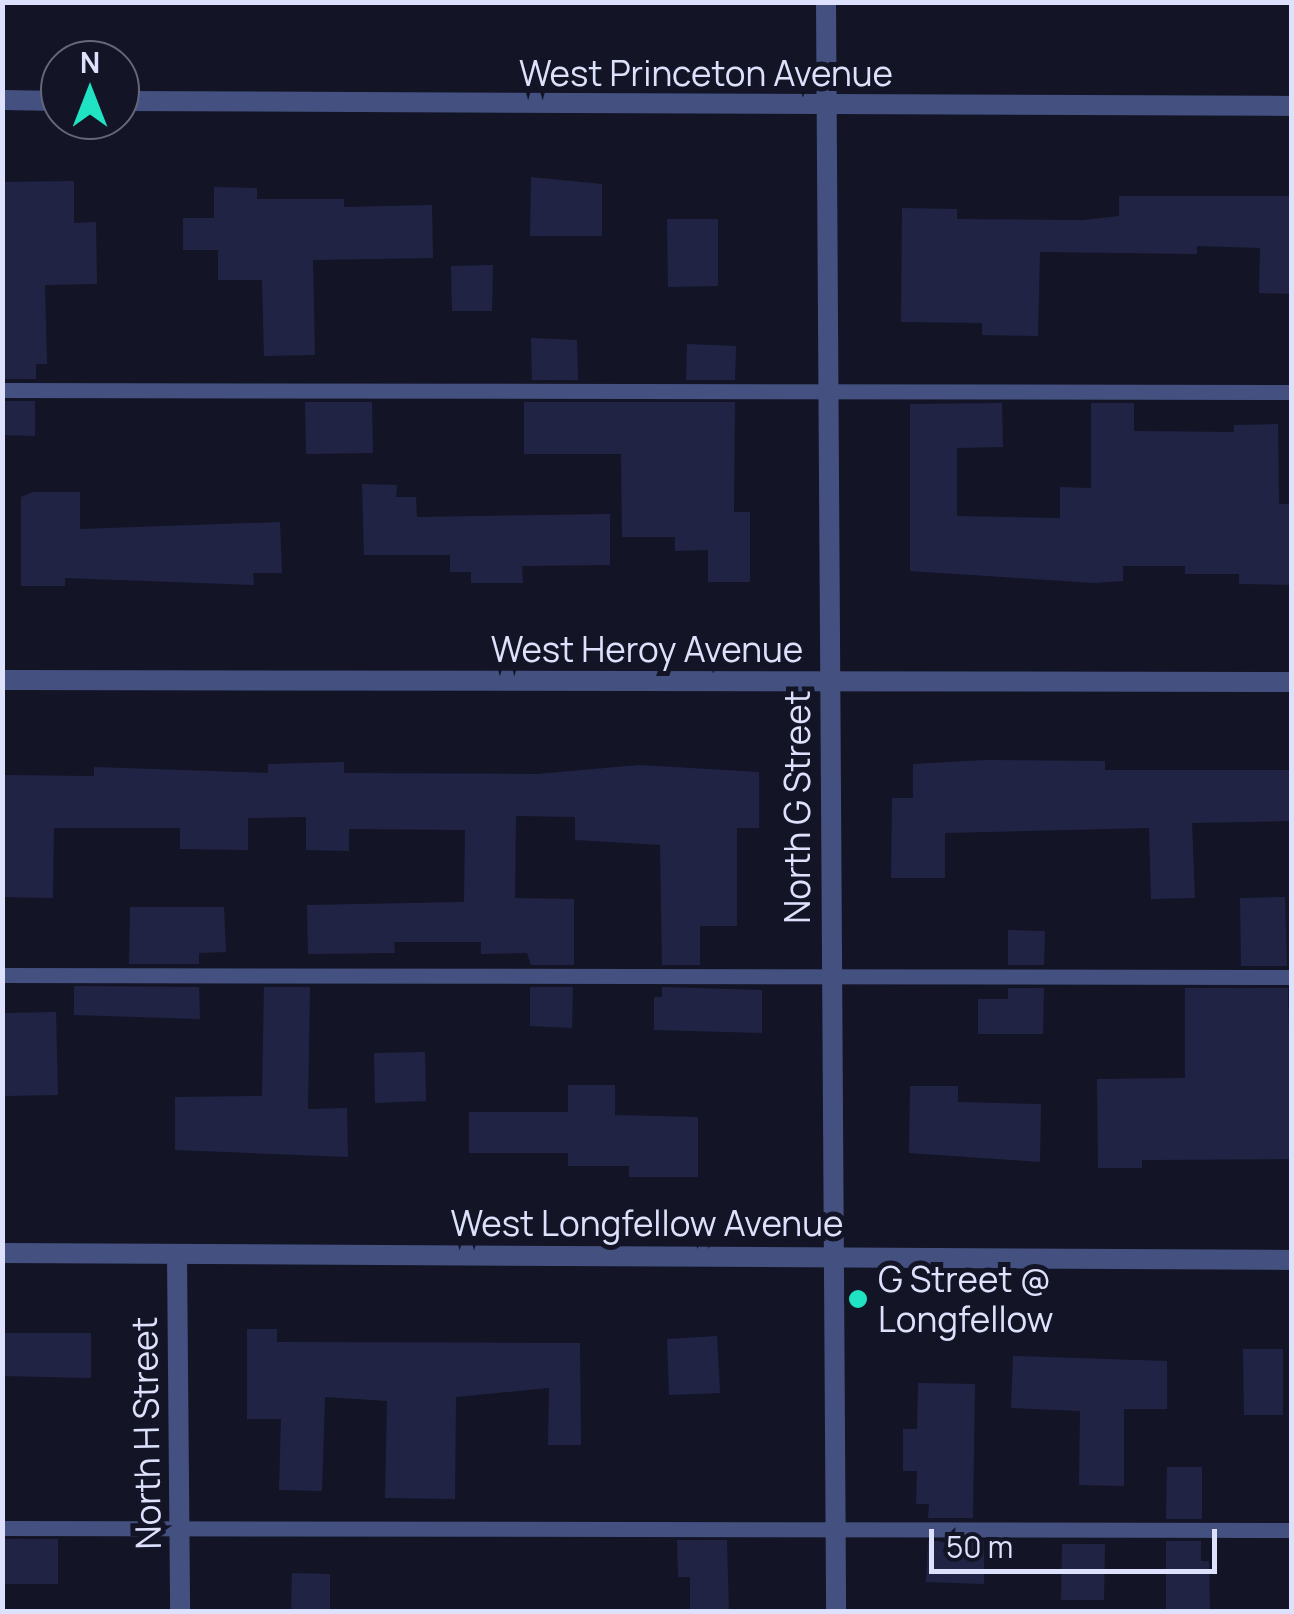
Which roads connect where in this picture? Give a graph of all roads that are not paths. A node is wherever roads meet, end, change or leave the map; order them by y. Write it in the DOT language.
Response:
graph roads {
  1 [pos="826,2"];
  2 [pos="2,100"];
  3 [pos="40,101"];
  4 [pos="140,101"];
  5 [pos="826,106"];
  6 [pos="1292,106"];
  7 [pos="2,390"];
  8 [pos="828,392"];
  9 [pos="1292,392"];
  10 [pos="2,680"];
  11 [pos="829,682"];
  12 [pos="1292,682"];
  13 [pos="831,974"];
  14 [pos="2,975"];
  15 [pos="1292,977"];
  16 [pos="2,1253"];
  17 [pos="177,1254"];
  18 [pos="833,1256"];
  19 [pos="1292,1260"];
  20 [pos="2,1528"];
  21 [pos="179,1530"];
  22 [pos="835,1530"];
  23 [pos="1292,1530"];
  24 [pos="180,1612"];
  25 [pos="836,1612"];
  1 -- 5 [label="street, North G Street"];
  2 -- 3 [label="street"];
  4 -- 5 [label="street, West Princeton Avenue"];
  5 -- 6 [label="street, West Princeton Avenue"];
  5 -- 8 [label="street, North G Street"];
  7 -- 8 [label="lane"];
  8 -- 9 [label="lane"];
  8 -- 11 [label="street, North G Street"];
  10 -- 11 [label="street, West Heroy Avenue"];
  11 -- 12 [label="street, West Heroy Avenue"];
  11 -- 13 [label="street, North G Street"];
  13 -- 14 [label="lane"];
  13 -- 15 [label="lane"];
  13 -- 18 [label="street, North G Street"];
  16 -- 17 [label="street, West Longfellow Avenue"];
  17 -- 18 [label="street, West Longfellow Avenue"];
  17 -- 21 [label="street, North H Street"];
  18 -- 19 [label="street, West Longfellow Avenue"];
  18 -- 22 [label="street, North G Street"];
  20 -- 21 [label="lane"];
  21 -- 22 [label="lane"];
  21 -- 24 [label="street, North H Street"];
  22 -- 23 [label="lane"];
  22 -- 25 [label="street, North G Street"];
}
